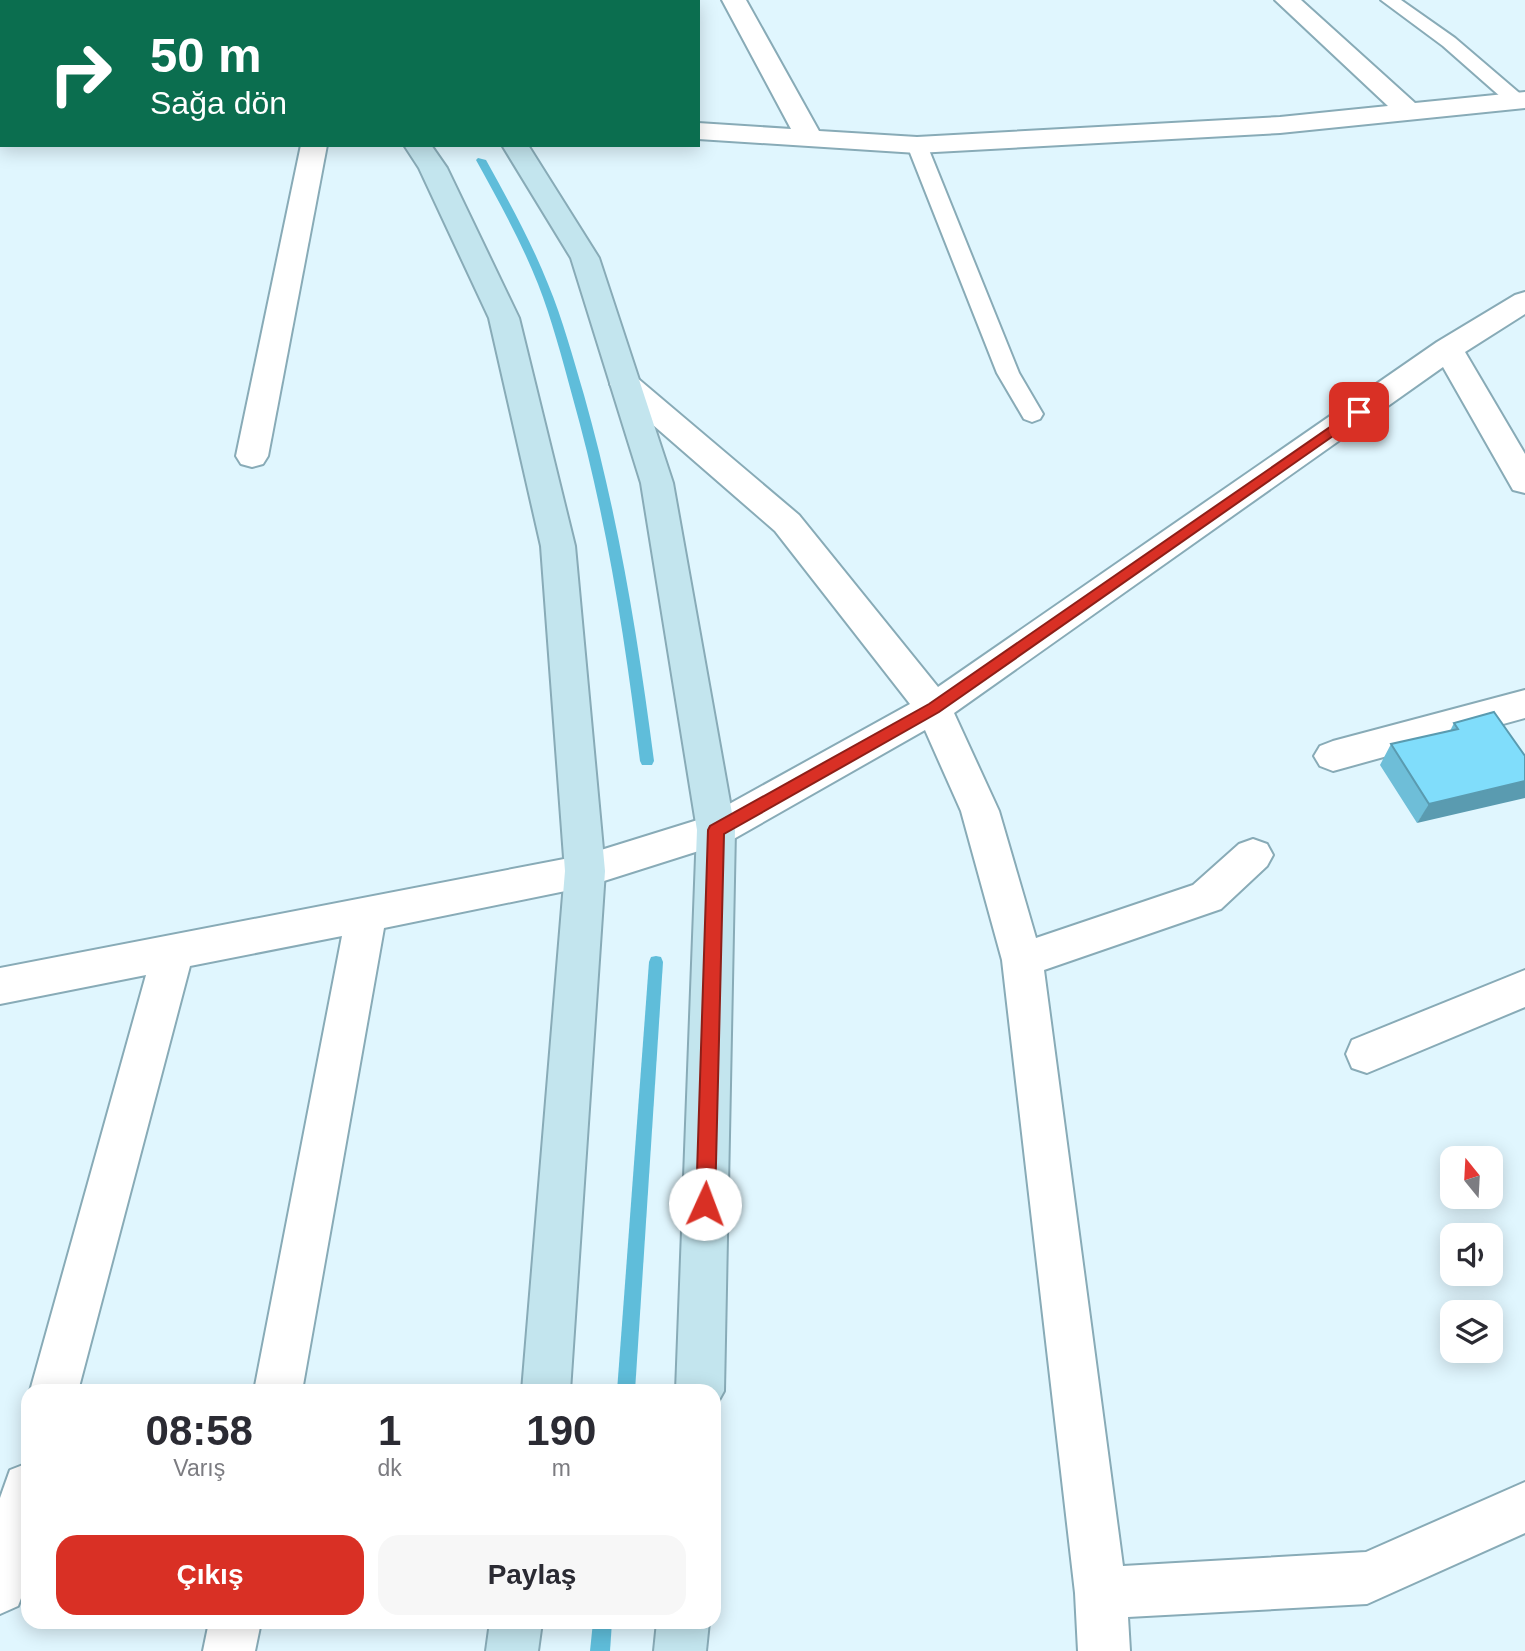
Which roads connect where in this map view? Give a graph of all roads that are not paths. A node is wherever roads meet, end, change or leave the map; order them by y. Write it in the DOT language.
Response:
graph roads {
  1 [pos="609,0"];
  2 [pos="666,0"];
  3 [pos="734,0"];
  4 [pos="1287,0"];
  5 [pos="1390,0"];
  6 [pos="1521,100"];
  7 [pos="1408,111"];
  8 [pos="700,131"];
  9 [pos="810,139"];
  10 [pos="917,145"];
  11 [pos="314,147"];
  12 [pos="418,147"];
  13 [pos="516,147"];
  14 [pos="1525,301"];
  15 [pos="1448,349"];
  16 [pos="625,384"];
  17 [pos="1032,414"];
  18 [pos="252,456"];
  19 [pos="1525,482"];
  20 [pos="1525,704"];
  21 [pos="934,708"];
  22 [pos="1333,756"];
  23 [pos="716,830"];
  24 [pos="1253,855"];
  25 [pos="585,871"];
  26 [pos="366,914"];
  27 [pos="173,953"];
  28 [pos="1022,961"];
  29 [pos="0,986"];
  30 [pos="1525,988"];
  31 [pos="1367,1054"];
  32 [pos="56,1384"];
  33 [pos="279,1384"];
  34 [pos="548,1384"];
  35 [pos="700,1384"];
  36 [pos="1525,1507"];
  37 [pos="21,1513"];
  38 [pos="0,1588"];
  39 [pos="1101,1593"];
  40 [pos="234,1629"];
  41 [pos="515,1629"];
  42 [pos="682,1629"];
  43 [pos="229,1651"];
  44 [pos="512,1651"];
  45 [pos="680,1651"];
  46 [pos="1104,1651"];
  1 -- 2 [label="lane"];
  3 -- 9 [label="street"];
  4 -- 7 [label="street"];
  5 -- 6 [label="lane"];
  6 -- 7 [label="street"];
  7 -- 10 [label="street"];
  8 -- 9 [label="street"];
  9 -- 10 [label="street"];
  10 -- 17 [label="lane"];
  11 -- 18 [label="street"];
  12 -- 25 [label="main road"];
  13 -- 16 [label="main road"];
  14 -- 15 [label="street"];
  15 -- 19 [label="street"];
  15 -- 21 [label="street"];
  16 -- 21 [label="street"];
  16 -- 23 [label="main road"];
  20 -- 22 [label="street"];
  21 -- 23 [label="street"];
  21 -- 28 [label="street"];
  23 -- 25 [label="street"];
  23 -- 35 [label="main road"];
  24 -- 28 [label="street"];
  25 -- 26 [label="street"];
  25 -- 34 [label="main road"];
  26 -- 27 [label="street"];
  26 -- 33 [label="street"];
  27 -- 29 [label="street"];
  27 -- 32 [label="street"];
  28 -- 39 [label="street"];
  30 -- 31 [label="street"];
  36 -- 39 [label="street"];
  37 -- 38 [label="street"];
  39 -- 46 [label="street"];
  40 -- 43 [label="street"];
  41 -- 44 [label="main road"];
  42 -- 45 [label="main road"];
}
